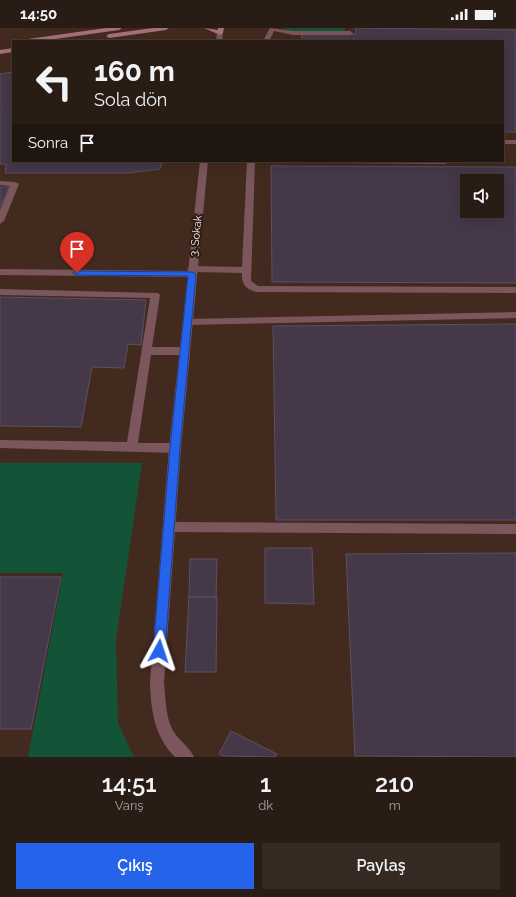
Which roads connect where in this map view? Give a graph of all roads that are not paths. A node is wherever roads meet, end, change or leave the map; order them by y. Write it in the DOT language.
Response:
graph roads {
  1 [pos="119,28"];
  2 [pos="166,28"];
  3 [pos="207,28"];
  4 [pos="273,29"];
  5 [pos="90,30"];
  6 [pos="221,31"];
  7 [pos="350,33"];
  8 [pos="34,40"];
  9 [pos="84,40"];
  10 [pos="267,40"];
  11 [pos="12,43"];
  12 [pos="0,45"];
  13 [pos="12,50"];
  14 [pos="0,52"];
  15 [pos="504,142"];
  16 [pos="516,142"];
  17 [pos="204,162"];
  18 [pos="251,162"];
  19 [pos="0,183"];
  20 [pos="0,221"];
  21 [pos="247,270"];
  22 [pos="0,272"];
  23 [pos="192,272"];
  24 [pos="516,290"];
  25 [pos="0,292"];
  26 [pos="516,315"];
  27 [pos="187,322"];
  28 [pos="146,351"];
  29 [pos="184,351"];
  30 [pos="0,444"];
  31 [pos="132,447"];
  32 [pos="175,448"];
  33 [pos="170,527"];
  34 [pos="516,529"];
  35 [pos="186,757"];
  1 -- 5 [label="main road"];
  2 -- 9 [label="main road"];
  3 -- 6 [label="main road"];
  4 -- 7 [label="street"];
  4 -- 10 [label="street"];
  5 -- 8 [label="main road"];
  11 -- 12 [label="main road"];
  13 -- 14 [label="main road"];
  15 -- 16 [label="street"];
  17 -- 23 [label="street, 3. Sokak"];
  18 -- 21 [label="street"];
  19 -- 20 [label="street"];
  21 -- 23 [label="street"];
  21 -- 24 [label="street"];
  22 -- 23 [label="street"];
  23 -- 27 [label="street, 3. Sokak"];
  25 -- 28 [label="street"];
  26 -- 27 [label="street"];
  27 -- 29 [label="street, 3. Sokak"];
  28 -- 29 [label="street"];
  28 -- 31 [label="street"];
  29 -- 32 [label="street, 3. Sokak"];
  30 -- 31 [label="street"];
  31 -- 32 [label="street"];
  32 -- 33 [label="street, 3. Sokak"];
  33 -- 34 [label="street"];
  33 -- 35 [label="street, 3. Sokak"];
}
